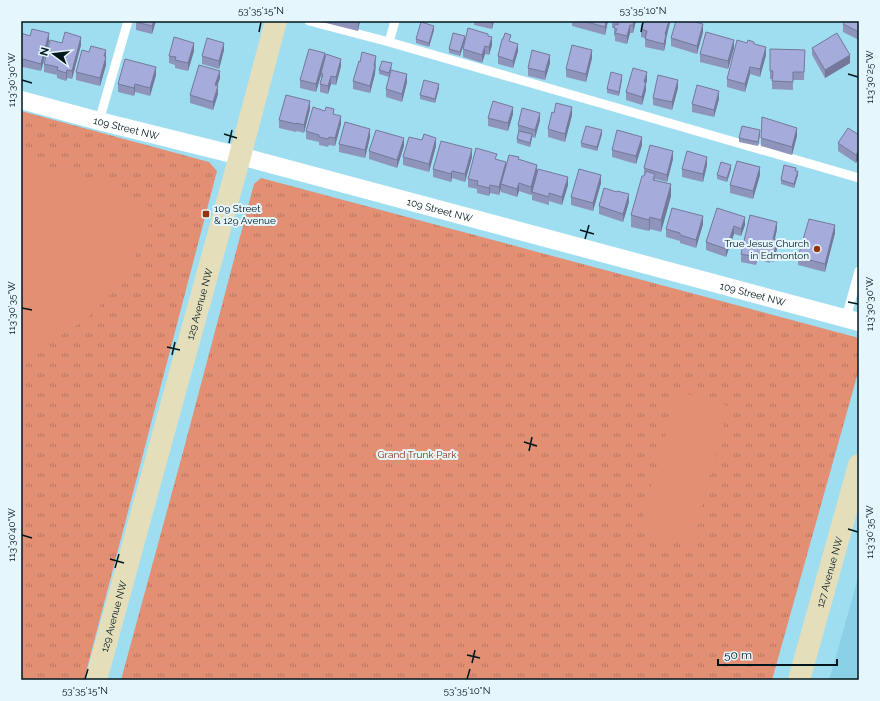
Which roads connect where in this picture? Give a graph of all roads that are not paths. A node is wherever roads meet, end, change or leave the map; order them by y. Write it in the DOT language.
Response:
graph roads {
  1 [pos="128,21"];
  2 [pos="276,21"];
  3 [pos="309,21"];
  4 [pos="395,21"];
  5 [pos="389,42"];
  6 [pos="21,100"];
  7 [pos="99,121"];
  8 [pos="240,156"];
  9 [pos="859,178"];
  10 [pos="859,271"];
  11 [pos="852,320"];
  12 [pos="859,464"];
  13 [pos="96,680"];
  14 [pos="799,680"];
  1 -- 7 [label="lane"];
  2 -- 8 [label="street, 129 Avenue NW"];
  3 -- 5 [label="lane"];
  4 -- 5 [label="lane"];
  5 -- 9 [label="lane"];
  6 -- 7 [label="street, 109 Street NW"];
  7 -- 8 [label="street, 109 Street NW"];
  8 -- 11 [label="street, 109 Street NW"];
  8 -- 13 [label="street, 129 Avenue NW"];
  10 -- 11 [label="lane"];
  12 -- 14 [label="street, 127 Avenue NW"];
}
